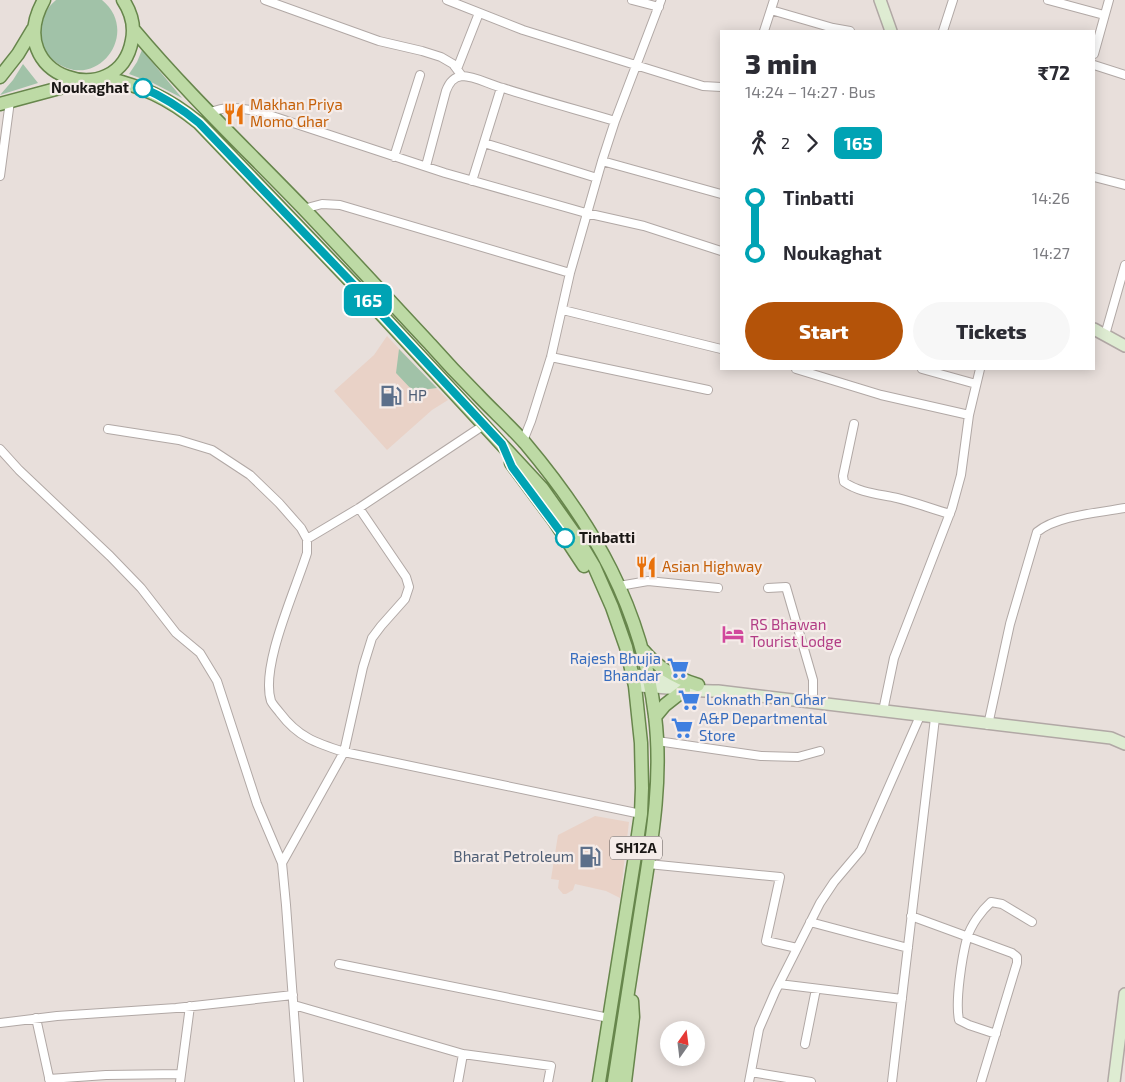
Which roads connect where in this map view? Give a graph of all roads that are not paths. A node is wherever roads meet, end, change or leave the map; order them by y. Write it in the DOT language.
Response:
graph roads {
  1 [pos="44,0"];
  2 [pos="123,0"];
  3 [pos="266,0"];
  4 [pos="447,0"];
  5 [pos="632,0"];
  6 [pos="774,0"];
  7 [pos="880,0"];
  8 [pos="953,0"];
  9 [pos="1048,0"];
  10 [pos="1109,0"];
  11 [pos="660,4"];
  12 [pos="37,6"];
  13 [pos="771,10"];
  14 [pos="479,13"];
  15 [pos="1104,15"];
  16 [pos="33,29"];
  17 [pos="134,30"];
  18 [pos="764,30"];
  19 [pos="844,30"];
  20 [pos="891,30"];
  21 [pos="943,30"];
  22 [pos="1095,50"];
  23 [pos="636,65"];
  24 [pos="1095,65"];
  25 [pos="457,69"];
  26 [pos="420,75"];
  27 [pos="1125,75"];
  28 [pos="462,76"];
  29 [pos="0,77"];
  30 [pos="104,77"];
  31 [pos="86,81"];
  32 [pos="720,87"];
  33 [pos="501,88"];
  34 [pos="5,103"];
  35 [pos="209,113"];
  36 [pos="615,121"];
  37 [pos="484,143"];
  38 [pos="394,157"];
  39 [pos="602,162"];
  40 [pos="426,166"];
  41 [pos="0,176"];
  42 [pos="1095,177"];
  43 [pos="597,178"];
  44 [pos="472,181"];
  45 [pos="1125,185"];
  46 [pos="720,194"];
  47 [pos="303,208"];
  48 [pos="586,214"];
  49 [pos="720,251"];
  50 [pos="1125,265"];
  51 [pos="570,273"];
  52 [pos="562,310"];
  53 [pos="1095,329"];
  54 [pos="1105,335"];
  55 [pos="1125,346"];
  56 [pos="720,349"];
  57 [pos="551,357"];
  58 [pos="799,370"];
  59 [pos="926,370"];
  60 [pos="980,370"];
  61 [pos="976,384"];
  62 [pos="708,390"];
  63 [pos="969,415"];
  64 [pos="854,424"];
  65 [pos="484,425"];
  66 [pos="108,429"];
  67 [pos="523,441"];
  68 [pos="0,449"];
  69 [pos="358,508"];
  70 [pos="1125,508"];
  71 [pos="950,514"];
  72 [pos="307,538"];
  73 [pos="619,586"];
  74 [pos="718,588"];
  75 [pos="768,588"];
  76 [pos="641,648"];
  77 [pos="633,681"];
  78 [pos="649,681"];
  79 [pos="698,685"];
  80 [pos="684,690"];
  81 [pos="718,691"];
  82 [pos="813,703"];
  83 [pos="882,712"];
  84 [pos="920,716"];
  85 [pos="655,717"];
  86 [pos="935,718"];
  87 [pos="988,725"];
  88 [pos="657,742"];
  89 [pos="1125,744"];
  90 [pos="820,750"];
  91 [pos="344,752"];
  92 [pos="641,814"];
  93 [pos="282,863"];
  94 [pos="648,864"];
  95 [pos="911,916"];
  96 [pos="810,922"];
  97 [pos="1032,922"];
  98 [pos="967,936"];
  99 [pos="797,948"];
  100 [pos="908,948"];
  101 [pos="340,964"];
  102 [pos="630,981"];
  103 [pos="779,984"];
  104 [pos="816,989"];
  105 [pos="1125,994"];
  106 [pos="293,995"];
  107 [pos="902,999"];
  108 [pos="294,1005"];
  109 [pos="190,1006"];
  110 [pos="36,1018"];
  111 [pos="609,1018"];
  112 [pos="0,1023"];
  113 [pos="1123,1027"];
  114 [pos="996,1034"];
  115 [pos="805,1044"];
  116 [pos="463,1054"];
  117 [pos="750,1072"];
  118 [pos="180,1078"];
  119 [pos="49,1081"];
  120 [pos="299,1082"];
  121 [pos="458,1082"];
  122 [pos="548,1082"];
  123 [pos="599,1082"];
  124 [pos="614,1082"];
  125 [pos="625,1082"];
  126 [pos="749,1082"];
  127 [pos="811,1082"];
  128 [pos="892,1082"];
  129 [pos="983,1082"];
  130 [pos="1114,1082"];
  1 -- 12 [label="main road, SH12A"];
  2 -- 17 [label="main road, SH12A"];
  3 -- 25 [label="street"];
  4 -- 14 [label="street"];
  5 -- 11 [label="street"];
  6 -- 13 [label="street"];
  7 -- 20 [label="main road"];
  8 -- 21 [label="street"];
  9 -- 15 [label="street"];
  10 -- 15 [label="street"];
  11 -- 23 [label="street"];
  12 -- 16 [label="main road, SH12A"];
  13 -- 18 [label="street"];
  13 -- 19 [label="street"];
  14 -- 23 [label="street"];
  14 -- 25 [label="street"];
  15 -- 22 [label="street"];
  16 -- 29 [label="main road"];
  16 -- 31 [label="main road, SH12A"];
  17 -- 30 [label="main road, SH12A"];
  17 -- 35 [label="main road, SH12A"];
  23 -- 32 [label="street"];
  23 -- 36 [label="street"];
  24 -- 27 [label="street"];
  25 -- 28 [label="street"];
  26 -- 38 [label="street"];
  28 -- 33 [label="street"];
  28 -- 40 [label="street"];
  30 -- 31 [label="main road, SH12A"];
  30 -- 65 [label="main road, SH12A"];
  31 -- 34 [label="main road"];
  33 -- 36 [label="street"];
  33 -- 37 [label="street"];
  34 -- 41 [label="street"];
  35 -- 38 [label="street"];
  35 -- 47 [label="main road, SH12A"];
  36 -- 39 [label="street"];
  37 -- 43 [label="street"];
  37 -- 44 [label="street"];
  38 -- 40 [label="street"];
  39 -- 43 [label="street"];
  39 -- 46 [label="street"];
  40 -- 44 [label="street"];
  42 -- 45 [label="street"];
  43 -- 48 [label="street"];
  44 -- 48 [label="street"];
  47 -- 51 [label="street"];
  47 -- 67 [label="main road, SH12A"];
  48 -- 49 [label="street"];
  48 -- 51 [label="street"];
  50 -- 54 [label="street"];
  51 -- 52 [label="street"];
  52 -- 56 [label="street"];
  52 -- 57 [label="street"];
  53 -- 54 [label="main road"];
  54 -- 55 [label="main road"];
  57 -- 62 [label="street"];
  57 -- 67 [label="street"];
  58 -- 63 [label="street"];
  59 -- 61 [label="street"];
  60 -- 61 [label="street"];
  61 -- 63 [label="street"];
  63 -- 71 [label="street"];
  64 -- 71 [label="street"];
  65 -- 69 [label="street"];
  65 -- 77 [label="main road, SH12A"];
  66 -- 72 [label="street"];
  67 -- 73 [label="main road, SH12A"];
  68 -- 93 [label="street"];
  69 -- 72 [label="street"];
  69 -- 91 [label="street"];
  70 -- 87 [label="street"];
  71 -- 83 [label="street"];
  72 -- 91 [label="street"];
  73 -- 74 [label="street"];
  73 -- 76 [label="main road, SH12A"];
  75 -- 82 [label="street"];
  76 -- 78 [label="main road, SH12A"];
  76 -- 79 [label="main road"];
  77 -- 78 [label="main road"];
  77 -- 92 [label="main road, SH12A"];
  78 -- 79 [label="main road"];
  78 -- 80 [label="main road"];
  78 -- 85 [label="main road, SH12A"];
  79 -- 81 [label="main road"];
  80 -- 81 [label="main road"];
  80 -- 85 [label="main road"];
  81 -- 82 [label="main road"];
  82 -- 83 [label="main road"];
  83 -- 84 [label="main road"];
  84 -- 86 [label="main road"];
  84 -- 96 [label="street"];
  85 -- 88 [label="main road, SH12A"];
  86 -- 87 [label="main road"];
  86 -- 95 [label="street"];
  87 -- 89 [label="main road"];
  88 -- 90 [label="street"];
  88 -- 94 [label="main road, SH12A"];
  91 -- 92 [label="street"];
  91 -- 93 [label="street"];
  92 -- 111 [label="main road, SH12A"];
  93 -- 106 [label="street"];
  94 -- 99 [label="street"];
  94 -- 102 [label="main road, SH12A"];
  95 -- 98 [label="street"];
  95 -- 100 [label="street"];
  96 -- 99 [label="street"];
  96 -- 100 [label="street"];
  97 -- 98 [label="street"];
  98 -- 114 [label="street"];
  98 -- 114 [label="street"];
  99 -- 103 [label="street"];
  100 -- 107 [label="street"];
  101 -- 111 [label="street"];
  102 -- 124 [label="main road, SH12A"];
  102 -- 125 [label="main road, SH12A"];
  103 -- 104 [label="street"];
  103 -- 117 [label="street"];
  104 -- 107 [label="street"];
  104 -- 115 [label="street"];
  105 -- 113 [label="main road"];
  106 -- 108 [label="street"];
  106 -- 109 [label="street"];
  107 -- 128 [label="street"];
  108 -- 116 [label="street"];
  108 -- 120 [label="street"];
  109 -- 110 [label="street"];
  109 -- 118 [label="street"];
  110 -- 112 [label="street"];
  110 -- 119 [label="street"];
  111 -- 123 [label="main road, SH12A"];
  113 -- 130 [label="main road"];
  114 -- 129 [label="street"];
  116 -- 121 [label="street"];
  116 -- 122 [label="street"];
  117 -- 126 [label="street"];
  117 -- 127 [label="street"];
  118 -- 119 [label="street"];
}
